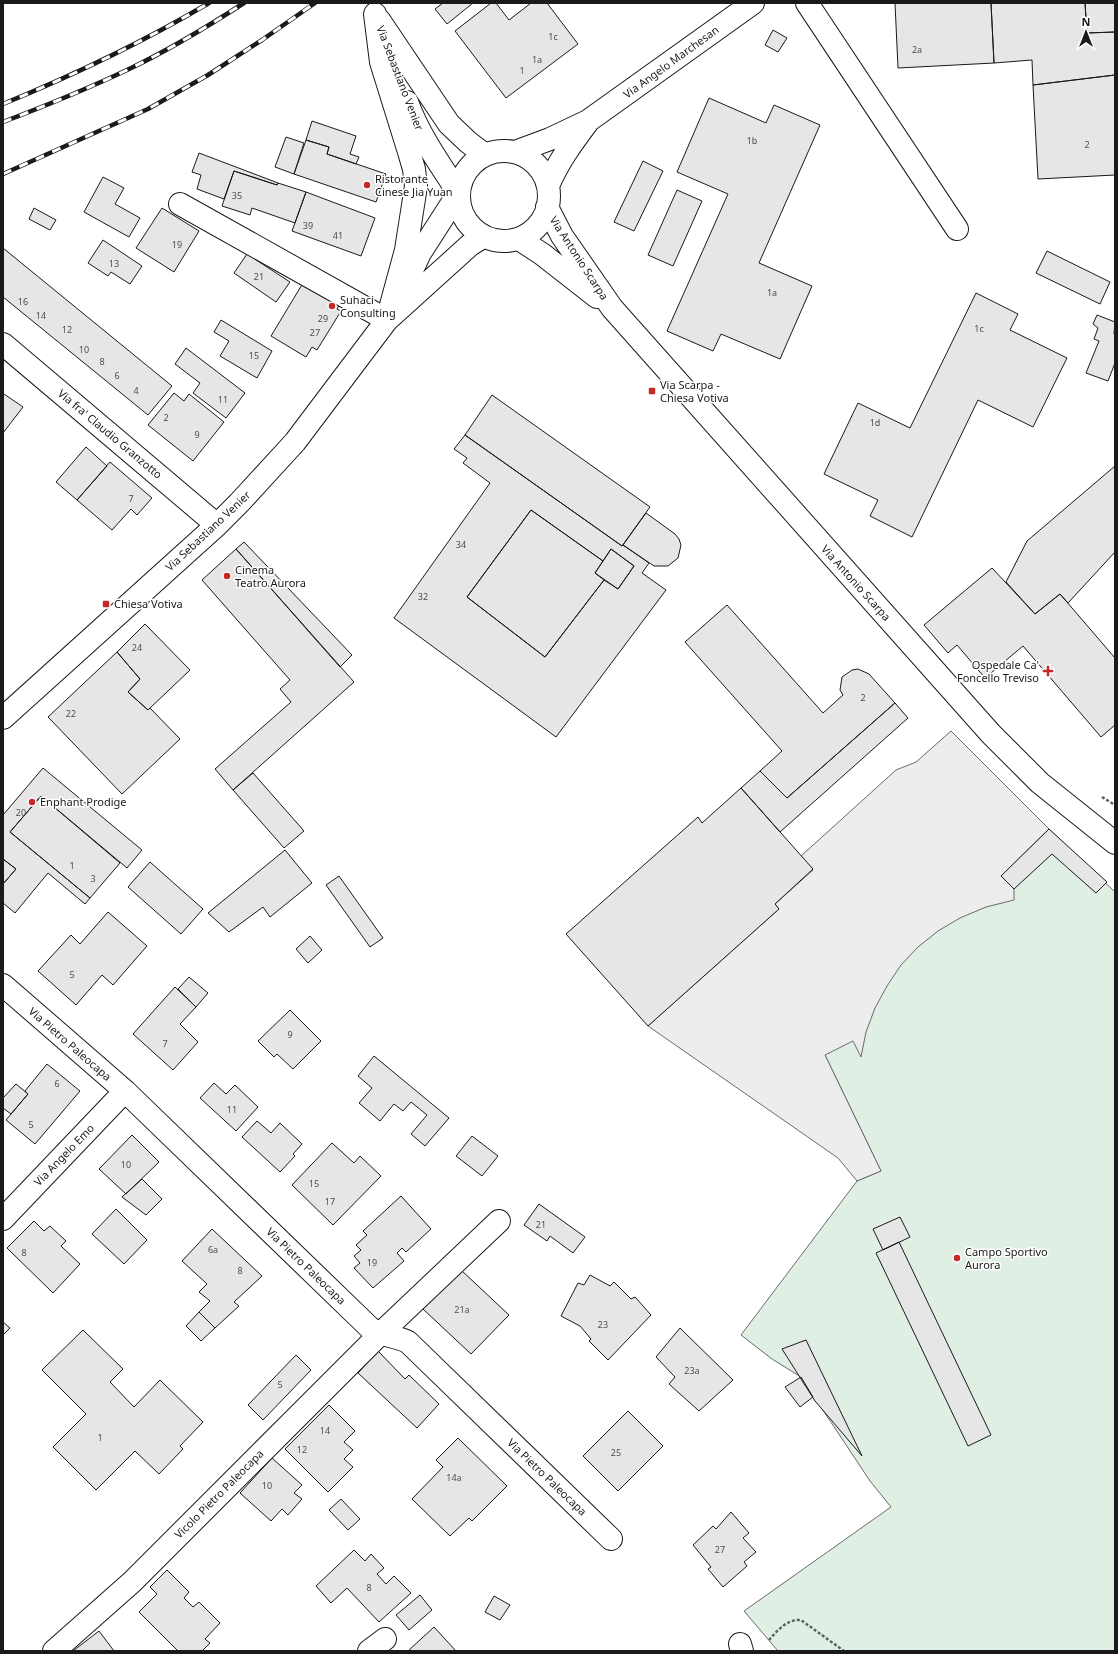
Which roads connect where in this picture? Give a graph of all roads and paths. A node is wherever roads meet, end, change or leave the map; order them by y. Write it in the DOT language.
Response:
graph roads {
  1 [pos="753,3"];
  2 [pos="807,3"];
  3 [pos="375,14"];
  4 [pos="588,121"];
  5 [pos="515,152"];
  6 [pos="485,155"];
  7 [pos="548,186"];
  8 [pos="458,193"];
  9 [pos="180,204"];
  10 [pos="548,208"];
  11 [pos="957,228"];
  12 [pos="483,237"];
  13 [pos="519,239"];
  14 [pos="612,308"];
  15 [pos="388,320"];
  16 [pos="3,344"];
  17 [pos="217,525"];
  18 [pos="5,713"];
  19 [pos="1115,843"];
  20 [pos="3,985"];
  21 [pos="125,1091"];
  22 [pos="3,1219"];
  23 [pos="499,1221"];
  24 [pos="380,1334"];
  25 [pos="611,1539"];
  26 [pos="769,1640"];
  27 [pos="54,1651"];
  28 [pos="844,1651"];
  1 -- 4 [label="street, Via Angelo Marchesan"];
  2 -- 11 [label="street"];
  3 -- 6 [label="street, Via Sebastiano Venier"];
  3 -- 8 [label="street, Via Sebastiano Venier"];
  3 -- 15 [label="street"];
  4 -- 5 [label="street, Via Angelo Marchesan"];
  4 -- 7 [label="street, Via Angelo Marchesan"];
  5 -- 6 [label="street, Via Sebastiano Venier"];
  5 -- 7 [label="street"];
  6 -- 8 [label="street, Via Sebastiano Venier"];
  7 -- 10 [label="street"];
  8 -- 12 [label="street, Via Sebastiano Venier"];
  8 -- 15 [label="street, Via Sebastiano Venier"];
  9 -- 15 [label="street"];
  10 -- 13 [label="street"];
  10 -- 14 [label="street, Via Antonio Scarpa"];
  12 -- 13 [label="street"];
  12 -- 15 [label="street, Via Sebastiano Venier"];
  13 -- 14 [label="street, Via Antonio Scarpa"];
  14 -- 19 [label="street, Via Antonio Scarpa"];
  15 -- 17 [label="street, Via Sebastiano Venier"];
  16 -- 17 [label="street, Via fra' Claudio Granzotto"];
  17 -- 18 [label="street, Via Sebastiano Venier"];
  20 -- 21 [label="street, Via Pietro Paleocapa"];
  21 -- 22 [label="street, Via Angelo Emo"];
  21 -- 24 [label="street, Via Pietro Paleocapa"];
  23 -- 24 [label="street, Vicolo Pietro Paleocapa"];
  24 -- 25 [label="street, Via Pietro Paleocapa"];
  24 -- 27 [label="street, Vicolo Pietro Paleocapa"];
  26 -- 28 [label="path"];
}
